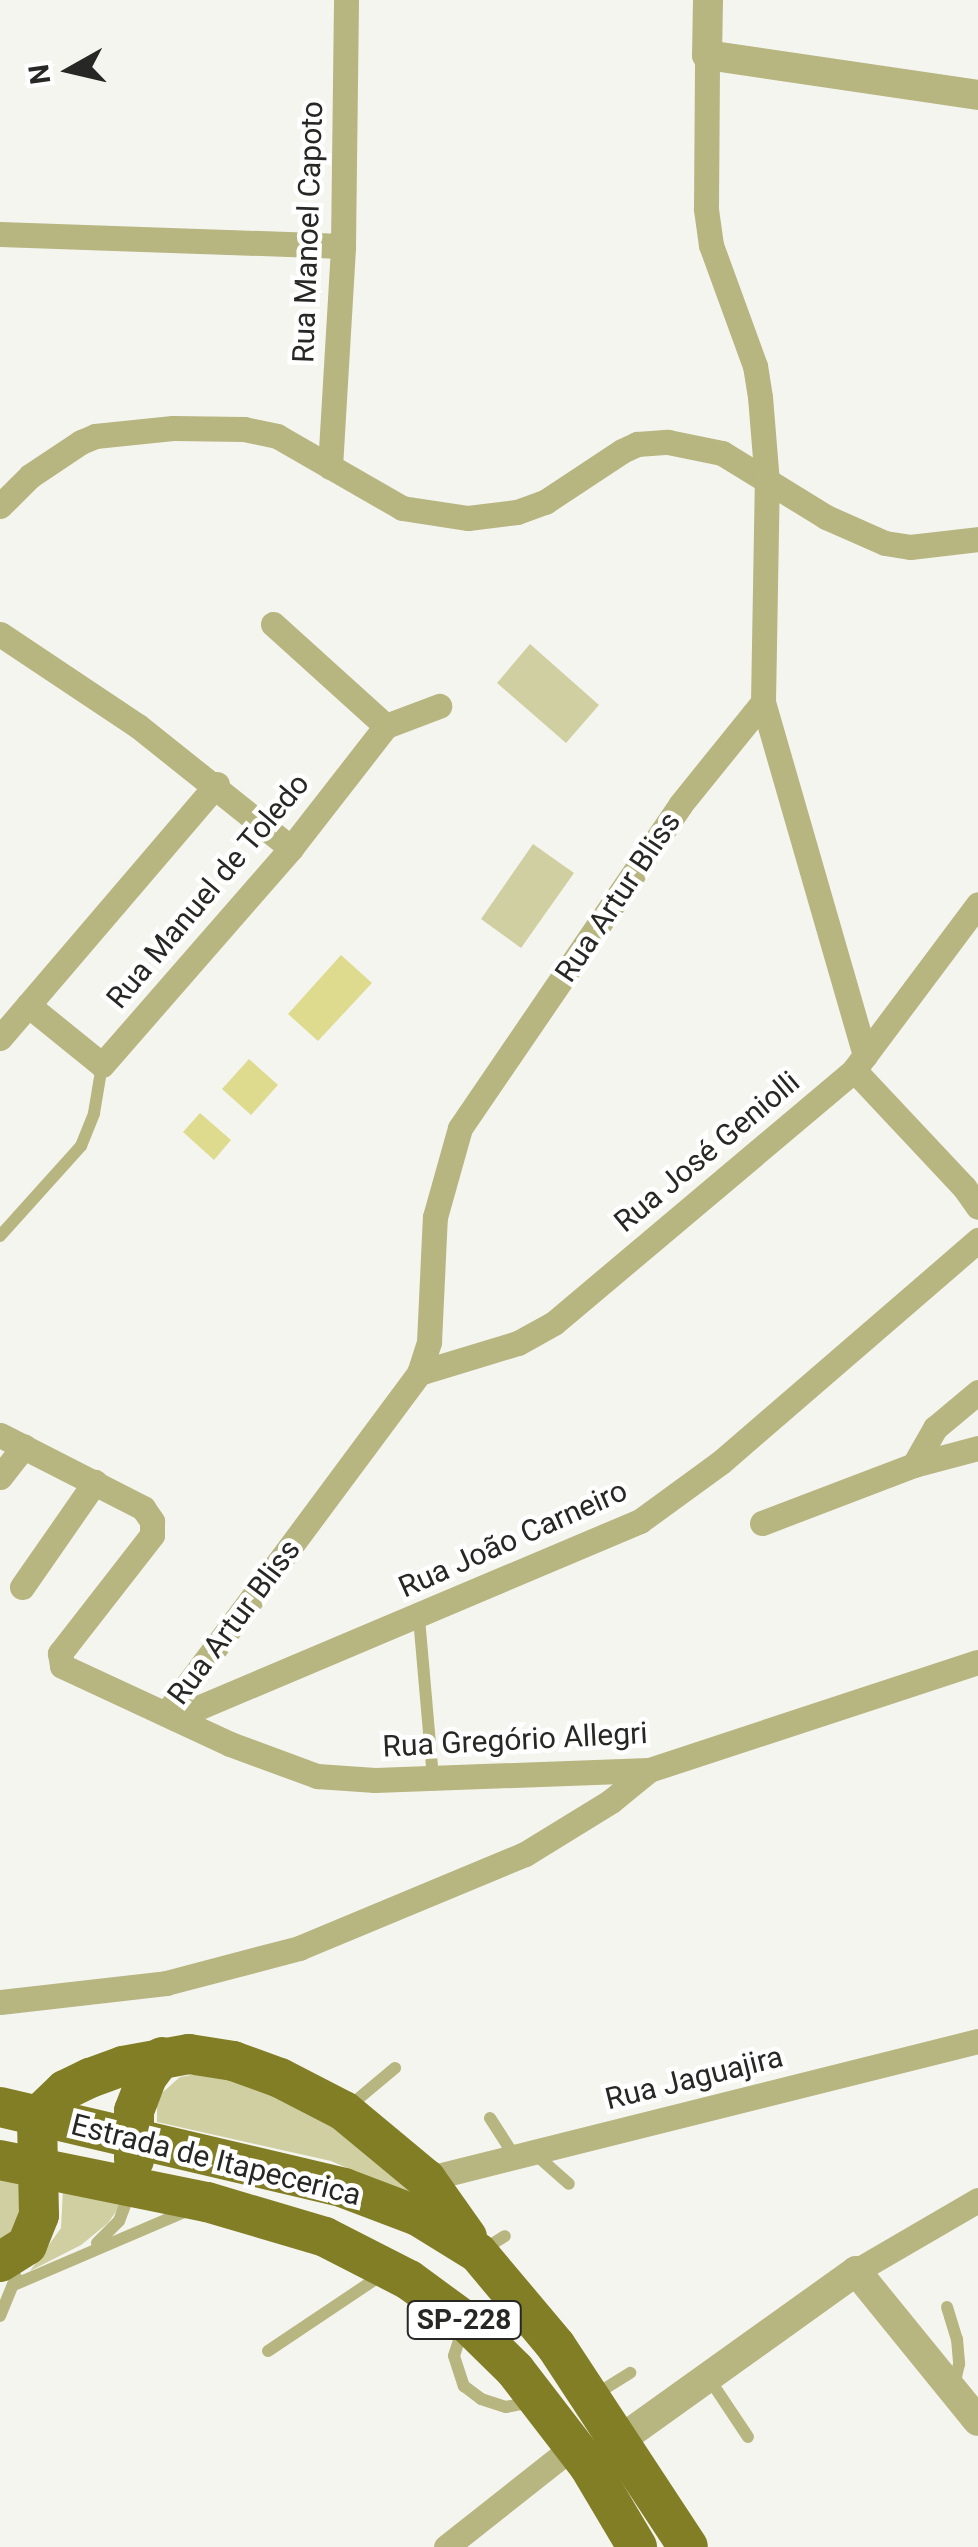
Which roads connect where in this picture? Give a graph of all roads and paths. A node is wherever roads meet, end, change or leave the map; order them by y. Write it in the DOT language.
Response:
graph roads {
  1 [pos="346,0"];
  2 [pos="708,0"];
  3 [pos="706,55"];
  4 [pos="978,95"];
  5 [pos="0,234"];
  6 [pos="343,246"];
  7 [pos="330,466"];
  8 [pos="767,482"];
  9 [pos="0,506"];
  10 [pos="978,540"];
  11 [pos="273,624"];
  12 [pos="0,634"];
  13 [pos="763,702"];
  14 [pos="439,706"];
  15 [pos="386,726"];
  16 [pos="217,784"];
  17 [pos="291,848"];
  18 [pos="978,904"];
  19 [pos="28,1005"];
  20 [pos="0,1038"];
  21 [pos="859,1063"];
  22 [pos="102,1065"];
  23 [pos="978,1207"];
  24 [pos="0,1236"];
  25 [pos="978,1240"];
  26 [pos="419,1372"];
  27 [pos="978,1392"];
  28 [pos="12,1440"];
  29 [pos="978,1448"];
  30 [pos="914,1465"];
  31 [pos="0,1477"];
  32 [pos="95,1482"];
  33 [pos="762,1523"];
  34 [pos="22,1587"];
  35 [pos="419,1618"];
  36 [pos="978,1662"];
  37 [pos="170,1716"];
  38 [pos="649,1770"];
  39 [pos="433,1779"];
  40 [pos="0,2002"];
  41 [pos="978,2041"];
  42 [pos="162,2057"];
  43 [pos="395,2068"];
  44 [pos="344,2111"];
  45 [pos="19,2112"];
  46 [pos="490,2118"];
  47 [pos="134,2138"];
  48 [pos="524,2154"];
  49 [pos="18,2163"];
  50 [pos="426,2179"];
  51 [pos="568,2184"];
  52 [pos="132,2188"];
  53 [pos="978,2200"];
  54 [pos="207,2202"];
  55 [pos="492,2244"];
  56 [pos="87,2252"];
  57 [pos="11,2266"];
  58 [pos="390,2270"];
  59 [pos="856,2270"];
  60 [pos="947,2307"];
  61 [pos="0,2316"];
  62 [pos="268,2351"];
  63 [pos="630,2373"];
  64 [pos="708,2376"];
  65 [pos="954,2387"];
  66 [pos="591,2397"];
  67 [pos="978,2421"];
  68 [pos="748,2437"];
  69 [pos="619,2438"];
  70 [pos="581,2456"];
  71 [pos="446,2547"];
  72 [pos="636,2547"];
  73 [pos="688,2547"];
  1 -- 6 [label="street, Rua Manoel Capoto"];
  2 -- 3 [label="street"];
  3 -- 4 [label="street"];
  3 -- 8 [label="street"];
  5 -- 6 [label="street"];
  6 -- 7 [label="street, Rua Manoel Capoto"];
  7 -- 8 [label="street"];
  7 -- 9 [label="street"];
  8 -- 10 [label="street"];
  8 -- 13 [label="street"];
  11 -- 15 [label="street"];
  12 -- 16 [label="street"];
  13 -- 21 [label="street"];
  13 -- 26 [label="street, Rua Artur Bliss"];
  14 -- 15 [label="street"];
  15 -- 17 [label="street, Rua Manuel de Toledo"];
  16 -- 17 [label="street"];
  16 -- 19 [label="street"];
  17 -- 22 [label="street, Rua Manuel de Toledo"];
  18 -- 21 [label="street, Rua José Geniolli"];
  19 -- 20 [label="street"];
  19 -- 22 [label="street"];
  21 -- 23 [label="street"];
  21 -- 26 [label="street, Rua José Geniolli"];
  22 -- 24 [label="lane"];
  25 -- 35 [label="street, Rua João Carneiro"];
  26 -- 37 [label="street, Rua Artur Bliss"];
  27 -- 30 [label="street"];
  28 -- 31 [label="street"];
  28 -- 32 [label="street"];
  29 -- 30 [label="street"];
  30 -- 33 [label="street"];
  32 -- 34 [label="street"];
  32 -- 37 [label="street, Rua Gregório Allegri"];
  35 -- 37 [label="street, Rua João Carneiro"];
  35 -- 39 [label="lane"];
  36 -- 38 [label="street, Rua Gregório Allegri"];
  37 -- 39 [label="street, Rua Gregório Allegri"];
  38 -- 39 [label="street, Rua Gregório Allegri"];
  38 -- 40 [label="street"];
  41 -- 48 [label="street, Rua Jaguajira"];
  42 -- 44 [label="main road"];
  42 -- 45 [label="main road"];
  42 -- 47 [label="main road"];
  43 -- 44 [label="lane"];
  44 -- 50 [label="main road"];
  45 -- 47 [label="main road, Estrada de Itapecerica / SP-228"];
  45 -- 49 [label="main road"];
  46 -- 48 [label="lane"];
  47 -- 52 [label="main road"];
  47 -- 55 [label="main road, Estrada de Itapecerica / SP-228"];
  48 -- 50 [label="street, Rua Jaguajira"];
  48 -- 51 [label="lane"];
  49 -- 52 [label="main road, Estrada de Itapecerica / SP-228"];
  49 -- 57 [label="main road"];
  50 -- 55 [label="main road"];
  52 -- 54 [label="main road, Estrada de Itapecerica / SP-228"];
  52 -- 56 [label="lane"];
  53 -- 59 [label="street"];
  54 -- 56 [label="lane"];
  54 -- 58 [label="main road, Estrada de Itapecerica / SP-228"];
  55 -- 66 [label="main road, Estrada de Itapecerica / SP-228"];
  56 -- 57 [label="lane"];
  57 -- 61 [label="lane"];
  58 -- 62 [label="lane"];
  58 -- 70 [label="main road, Estrada de Itapecerica / SP-228"];
  59 -- 64 [label="street"];
  59 -- 65 [label="street"];
  60 -- 65 [label="lane"];
  63 -- 66 [label="lane"];
  64 -- 68 [label="lane"];
  64 -- 69 [label="street"];
  65 -- 67 [label="street"];
  66 -- 69 [label="main road, Estrada de Itapecerica / SP-228"];
  69 -- 70 [label="street"];
  69 -- 73 [label="main road, Estrada de Itapecerica / SP-228"];
  70 -- 71 [label="street"];
  70 -- 72 [label="main road, Estrada de Itapecerica / SP-228"];
}
